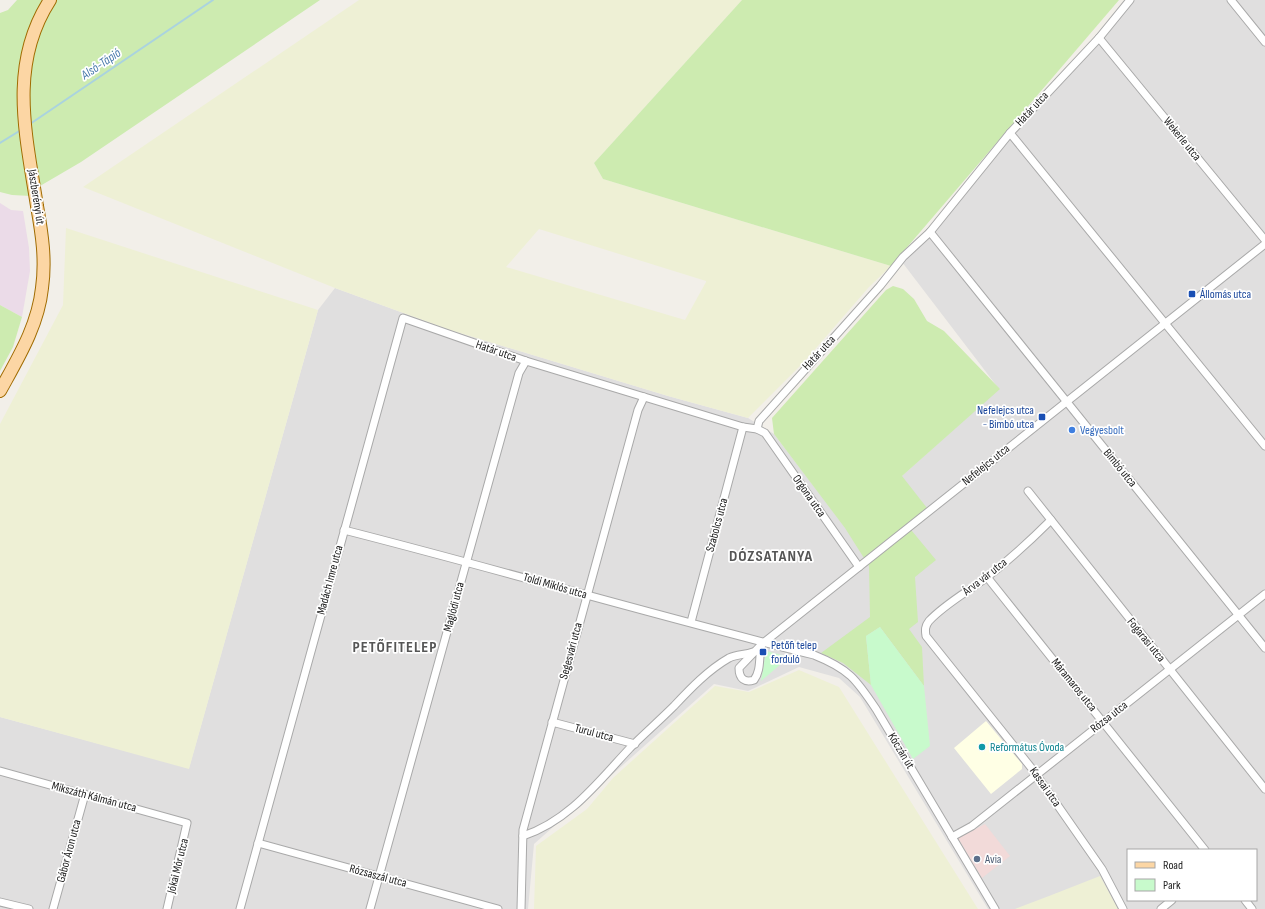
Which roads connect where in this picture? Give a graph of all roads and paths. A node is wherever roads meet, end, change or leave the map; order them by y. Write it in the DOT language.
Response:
graph roads {
  1 [pos="50,0"];
  2 [pos="1130,0"];
  3 [pos="1231,0"];
  4 [pos="1099,38"];
  5 [pos="1265,42"];
  6 [pos="1010,133"];
  7 [pos="930,232"];
  8 [pos="1265,240"];
  9 [pos="1265,244"];
  10 [pos="403,318"];
  11 [pos="1166,322"];
  12 [pos="526,361"];
  13 [pos="0,391"];
  14 [pos="644,397"];
  15 [pos="1066,401"];
  16 [pos="743,427"];
  17 [pos="757,429"];
  18 [pos="1265,446"];
  19 [pos="1028,491"];
  20 [pos="1051,520"];
  21 [pos="344,530"];
  22 [pos="467,561"];
  23 [pos="859,567"];
  24 [pos="987,577"];
  25 [pos="1265,594"];
  26 [pos="586,595"];
  27 [pos="1239,615"];
  28 [pos="691,622"];
  29 [pos="926,636"];
  30 [pos="764,643"];
  31 [pos="1265,648"];
  32 [pos="756,650"];
  33 [pos="1170,669"];
  34 [pos="552,722"];
  35 [pos="1103,722"];
  36 [pos="635,744"];
  37 [pos="0,771"];
  38 [pos="1036,774"];
  39 [pos="1265,789"];
  40 [pos="85,794"];
  41 [pos="187,823"];
  42 [pos="523,836"];
  43 [pos="952,837"];
  44 [pos="258,843"];
  45 [pos="1204,849"];
  46 [pos="380,877"];
  47 [pos="1171,901"];
  48 [pos="1246,901"];
  49 [pos="0,902"];
  50 [pos="30,909"];
  51 [pos="53,909"];
  52 [pos="167,909"];
  53 [pos="240,909"];
  54 [pos="370,909"];
  55 [pos="498,909"];
  56 [pos="521,909"];
  57 [pos="995,909"];
  58 [pos="1123,909"];
  59 [pos="1161,909"];
  60 [pos="1252,909"];
  1 -- 13 [label="main road, Jászberényi út"];
  2 -- 4 [label="street, Határ utca"];
  3 -- 5 [label="street"];
  4 -- 6 [label="street, Határ utca"];
  4 -- 8 [label="street, Wekerle utca"];
  6 -- 7 [label="street, Határ utca"];
  6 -- 11 [label="street"];
  7 -- 15 [label="street, Bimbó utca"];
  7 -- 17 [label="street, Határ utca"];
  9 -- 11 [label="street, Nefelejcs utca"];
  10 -- 12 [label="street, Határ utca"];
  10 -- 21 [label="street, Madách Imre utca"];
  11 -- 15 [label="street, Nefelejcs utca"];
  11 -- 18 [label="street"];
  12 -- 14 [label="street, Határ utca"];
  12 -- 22 [label="street, Maglódi utca"];
  14 -- 16 [label="street, Határ utca"];
  14 -- 26 [label="street, Segesvári utca"];
  15 -- 23 [label="street, Nefelejcs utca"];
  15 -- 27 [label="street, Bimbó utca"];
  16 -- 17 [label="street, Határ utca"];
  16 -- 28 [label="street, Szabolcs utca"];
  17 -- 23 [label="street, Orgona utca"];
  19 -- 20 [label="street, Fogarasi utca"];
  20 -- 24 [label="street, Árva vár utca"];
  20 -- 33 [label="street, Fogarasi utca"];
  21 -- 22 [label="street, Toldi Miklós utca"];
  21 -- 44 [label="street, Madách Imre utca"];
  22 -- 26 [label="street, Toldi Miklós utca"];
  22 -- 46 [label="street, Maglódi utca"];
  23 -- 30 [label="street, Nefelejcs utca"];
  24 -- 29 [label="street, Árva vár utca"];
  24 -- 35 [label="street, Máramaros utca"];
  25 -- 27 [label="street, Rózsa utca"];
  26 -- 28 [label="street, Toldi Miklós utca"];
  26 -- 34 [label="street, Segesvári utca"];
  27 -- 31 [label="street, Bimbó utca"];
  27 -- 33 [label="street, Rózsa utca"];
  28 -- 30 [label="street, Toldi Miklós utca"];
  29 -- 38 [label="street, Kassai utca"];
  30 -- 32 [label="street, Nefelejcs utca"];
  30 -- 32 [label="street, Nefelejcs utca"];
  30 -- 43 [label="street, Kóczán út"];
  32 -- 36 [label="street"];
  33 -- 35 [label="street, Rózsa utca"];
  33 -- 39 [label="street, Fogarasi utca"];
  34 -- 36 [label="street, Turul utca"];
  34 -- 42 [label="street, Segesvári utca"];
  35 -- 38 [label="street, Rózsa utca"];
  35 -- 45 [label="street, Máramaros utca"];
  36 -- 42 [label="street"];
  37 -- 40 [label="street, Mikszáth Kálmán utca"];
  38 -- 43 [label="street, Rózsa utca"];
  38 -- 58 [label="street, Kassai utca"];
  40 -- 41 [label="street, Mikszáth Kálmán utca"];
  40 -- 51 [label="street, Gábor Áron utca"];
  41 -- 52 [label="street, Jókai Mór utca"];
  42 -- 56 [label="street, Segesvári utca"];
  43 -- 57 [label="street, Kóczán út"];
  44 -- 46 [label="street, Rózsaszál utca"];
  44 -- 53 [label="street, Madách Imre utca"];
  46 -- 54 [label="street, Maglódi utca"];
  46 -- 55 [label="street, Rózsaszál utca"];
  47 -- 59 [label="street"];
  48 -- 60 [label="street"];
  49 -- 50 [label="street"];
}
